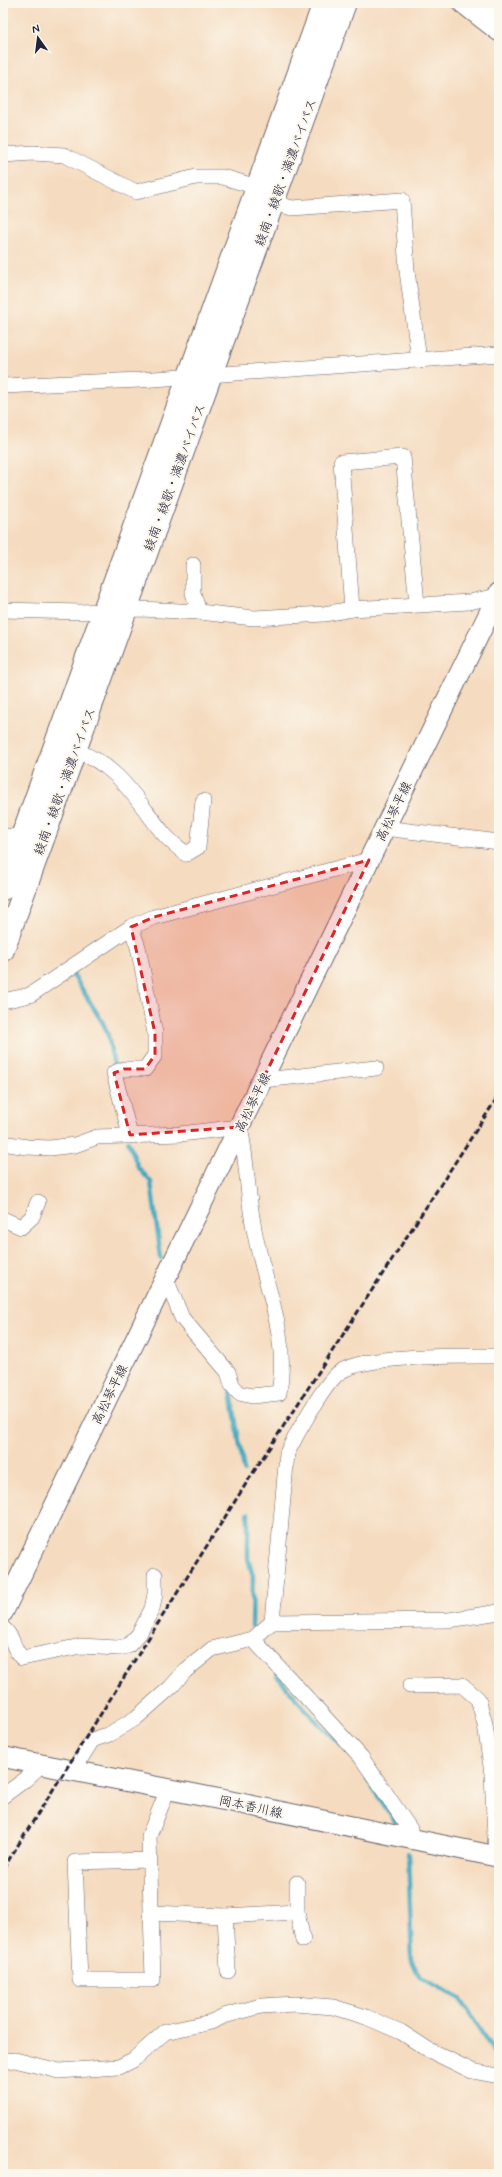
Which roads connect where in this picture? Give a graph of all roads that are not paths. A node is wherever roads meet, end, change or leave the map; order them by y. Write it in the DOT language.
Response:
graph roads {
  1 [pos="324,3"];
  2 [pos="345,3"];
  3 [pos="463,3"];
  4 [pos="489,3"];
  5 [pos="499,11"];
  6 [pos="499,31"];
  7 [pos="3,155"];
  8 [pos="257,187"];
  9 [pos="274,203"];
  10 [pos="499,354"];
  11 [pos="420,360"];
  12 [pos="212,374"];
  13 [pos="188,376"];
  14 [pos="3,386"];
  15 [pos="193,565"];
  16 [pos="498,594"];
  17 [pos="417,604"];
  18 [pos="352,609"];
  19 [pos="3,610"];
  20 [pos="125,610"];
  21 [pos="103,611"];
  22 [pos="199,612"];
  23 [pos="75,751"];
  24 [pos="203,801"];
  25 [pos="384,828"];
  26 [pos="12,837"];
  27 [pos="499,842"];
  28 [pos="369,860"];
  29 [pos="3,888"];
  30 [pos="131,927"];
  31 [pos="3,950"];
  32 [pos="3,1001"];
  33 [pos="376,1068"];
  34 [pos="263,1080"];
  35 [pos="240,1127"];
  36 [pos="130,1135"];
  37 [pos="3,1143"];
  38 [pos="38,1202"];
  39 [pos="3,1218"];
  40 [pos="166,1279"];
  41 [pos="499,1356"];
  42 [pos="154,1575"];
  43 [pos="3,1612"];
  44 [pos="499,1612"];
  45 [pos="272,1622"];
  46 [pos="3,1628"];
  47 [pos="253,1639"];
  48 [pos="410,1686"];
  49 [pos="3,1757"];
  50 [pos="41,1764"];
  51 [pos="73,1771"];
  52 [pos="168,1789"];
  53 [pos="3,1796"];
  54 [pos="411,1839"];
  55 [pos="498,1857"];
  56 [pos="149,1860"];
  57 [pos="297,1883"];
  58 [pos="297,1912"];
  59 [pos="151,1913"];
  60 [pos="225,1916"];
  61 [pos="303,1940"];
  62 [pos="228,1972"];
  63 [pos="3,2061"];
  64 [pos="499,2076"];
  1 -- 8 [label="highway, 綾南・綾歌・満濃バイパス"];
  2 -- 9 [label="highway, 綾南・綾歌・満濃バイパス"];
  3 -- 6 [label="main road"];
  4 -- 5 [label="main road"];
  7 -- 8 [label="street"];
  8 -- 9 [label="street"];
  8 -- 13 [label="highway, 綾南・綾歌・満濃バイパス"];
  9 -- 11 [label="street"];
  9 -- 12 [label="highway, 綾南・綾歌・満濃バイパス"];
  10 -- 11 [label="street"];
  11 -- 12 [label="street"];
  12 -- 13 [label="street"];
  12 -- 20 [label="highway, 綾南・綾歌・満濃バイパス"];
  13 -- 14 [label="street"];
  13 -- 21 [label="highway, 綾南・綾歌・満濃バイパス"];
  15 -- 22 [label="street"];
  16 -- 17 [label="street"];
  16 -- 25 [label="main road, 高松琴平線"];
  17 -- 18 [label="street"];
  17 -- 18 [label="street"];
  18 -- 22 [label="street"];
  19 -- 21 [label="street"];
  20 -- 21 [label="street"];
  20 -- 22 [label="street"];
  20 -- 23 [label="highway, 綾南・綾歌・満濃バイパス"];
  21 -- 26 [label="highway, 綾南・綾歌・満濃バイパス"];
  23 -- 24 [label="street"];
  23 -- 31 [label="highway, 綾南・綾歌・満濃バイパス"];
  25 -- 27 [label="street"];
  25 -- 28 [label="main road, 高松琴平線"];
  26 -- 29 [label="highway, 綾南・綾歌・満濃バイパス"];
  28 -- 30 [label="street"];
  28 -- 34 [label="main road, 高松琴平線"];
  30 -- 32 [label="street"];
  30 -- 36 [label="street"];
  33 -- 34 [label="street"];
  34 -- 35 [label="main road, 高松琴平線"];
  35 -- 36 [label="street"];
  35 -- 40 [label="main road, 高松琴平線"];
  35 -- 40 [label="street"];
  36 -- 37 [label="street"];
  38 -- 39 [label="street"];
  40 -- 43 [label="main road, 高松琴平線"];
  41 -- 45 [label="street"];
  42 -- 46 [label="street"];
  44 -- 45 [label="street"];
  45 -- 47 [label="street"];
  47 -- 51 [label="street"];
  47 -- 54 [label="street"];
  48 -- 55 [label="street"];
  49 -- 50 [label="main road, 岡本香川線"];
  50 -- 51 [label="main road, 岡本香川線"];
  50 -- 53 [label="street"];
  51 -- 52 [label="main road, 岡本香川線"];
  52 -- 54 [label="main road, 岡本香川線"];
  52 -- 56 [label="street"];
  54 -- 55 [label="main road, 岡本香川線"];
  56 -- 59 [label="street"];
  56 -- 59 [label="street"];
  57 -- 58 [label="street"];
  58 -- 60 [label="street"];
  58 -- 61 [label="street"];
  59 -- 60 [label="street"];
  60 -- 62 [label="street"];
  63 -- 64 [label="street"];
}
